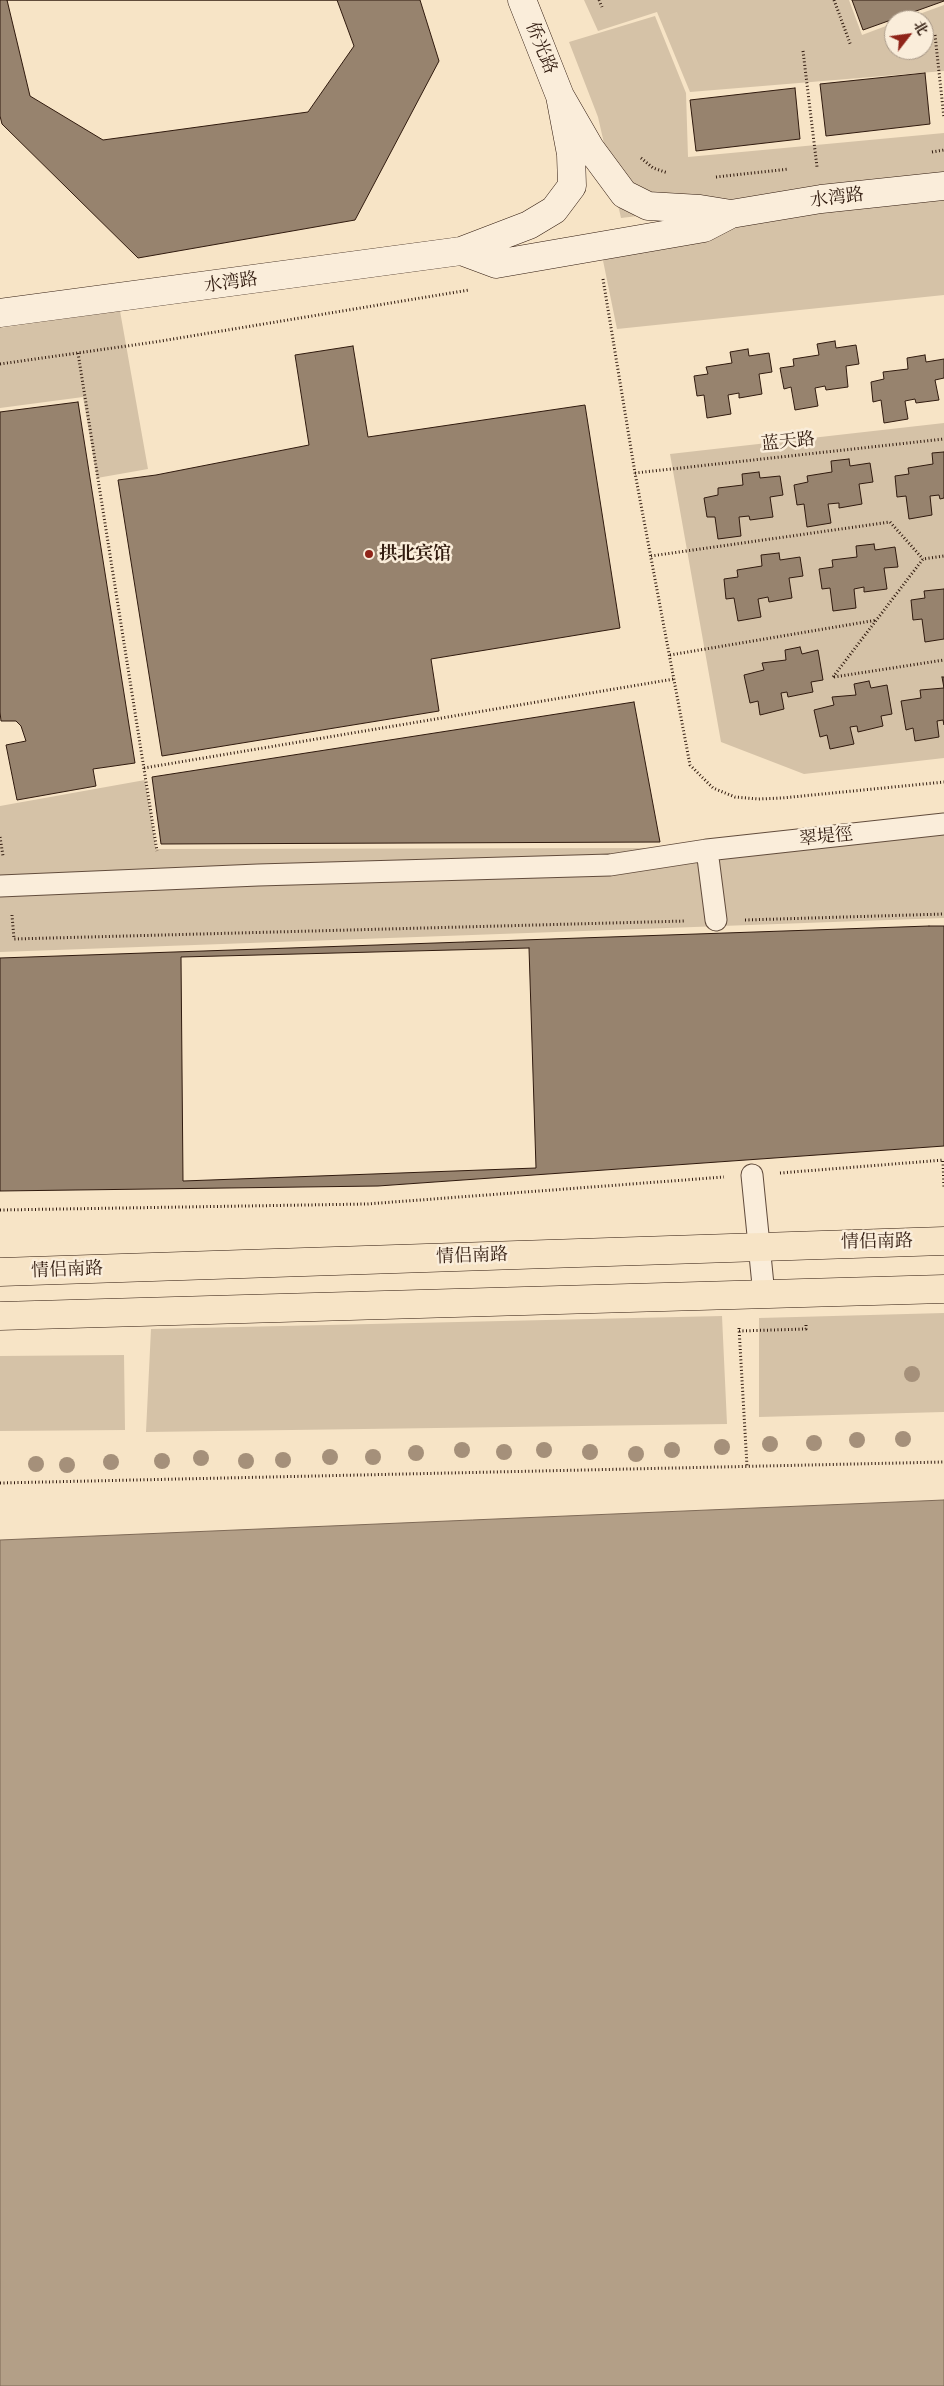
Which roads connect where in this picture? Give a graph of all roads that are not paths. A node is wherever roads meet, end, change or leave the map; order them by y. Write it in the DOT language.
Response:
graph roads {
  1 [pos="522,0"];
  2 [pos="560,96"];
  3 [pos="944,186"];
  4 [pos="731,214"];
  5 [pos="461,251"];
  6 [pos="0,313"];
  7 [pos="944,824"];
  8 [pos="707,850"];
  9 [pos="4,886"];
  10 [pos="716,920"];
  11 [pos="752,1175"];
  12 [pos="944,1241"];
  13 [pos="760,1246"];
  14 [pos="0,1272"];
  15 [pos="944,1289"];
  16 [pos="764,1295"];
  17 [pos="0,1316"];
  1 -- 2 [label="street, 侨光路"];
  2 -- 4 [label="street"];
  2 -- 5 [label="street"];
  3 -- 4 [label="street, 水湾路"];
  4 -- 5 [label="street"];
  5 -- 6 [label="street, 水湾路"];
  7 -- 8 [label="lane, 翠堤徑"];
  8 -- 9 [label="lane, 翠堤徑"];
  8 -- 10 [label="lane"];
  11 -- 13 [label="lane"];
  12 -- 13 [label="highway, 情侣南路"];
  13 -- 14 [label="highway, 情侣南路"];
  13 -- 16 [label="lane"];
  15 -- 16 [label="highway"];
  16 -- 17 [label="highway"];
}
